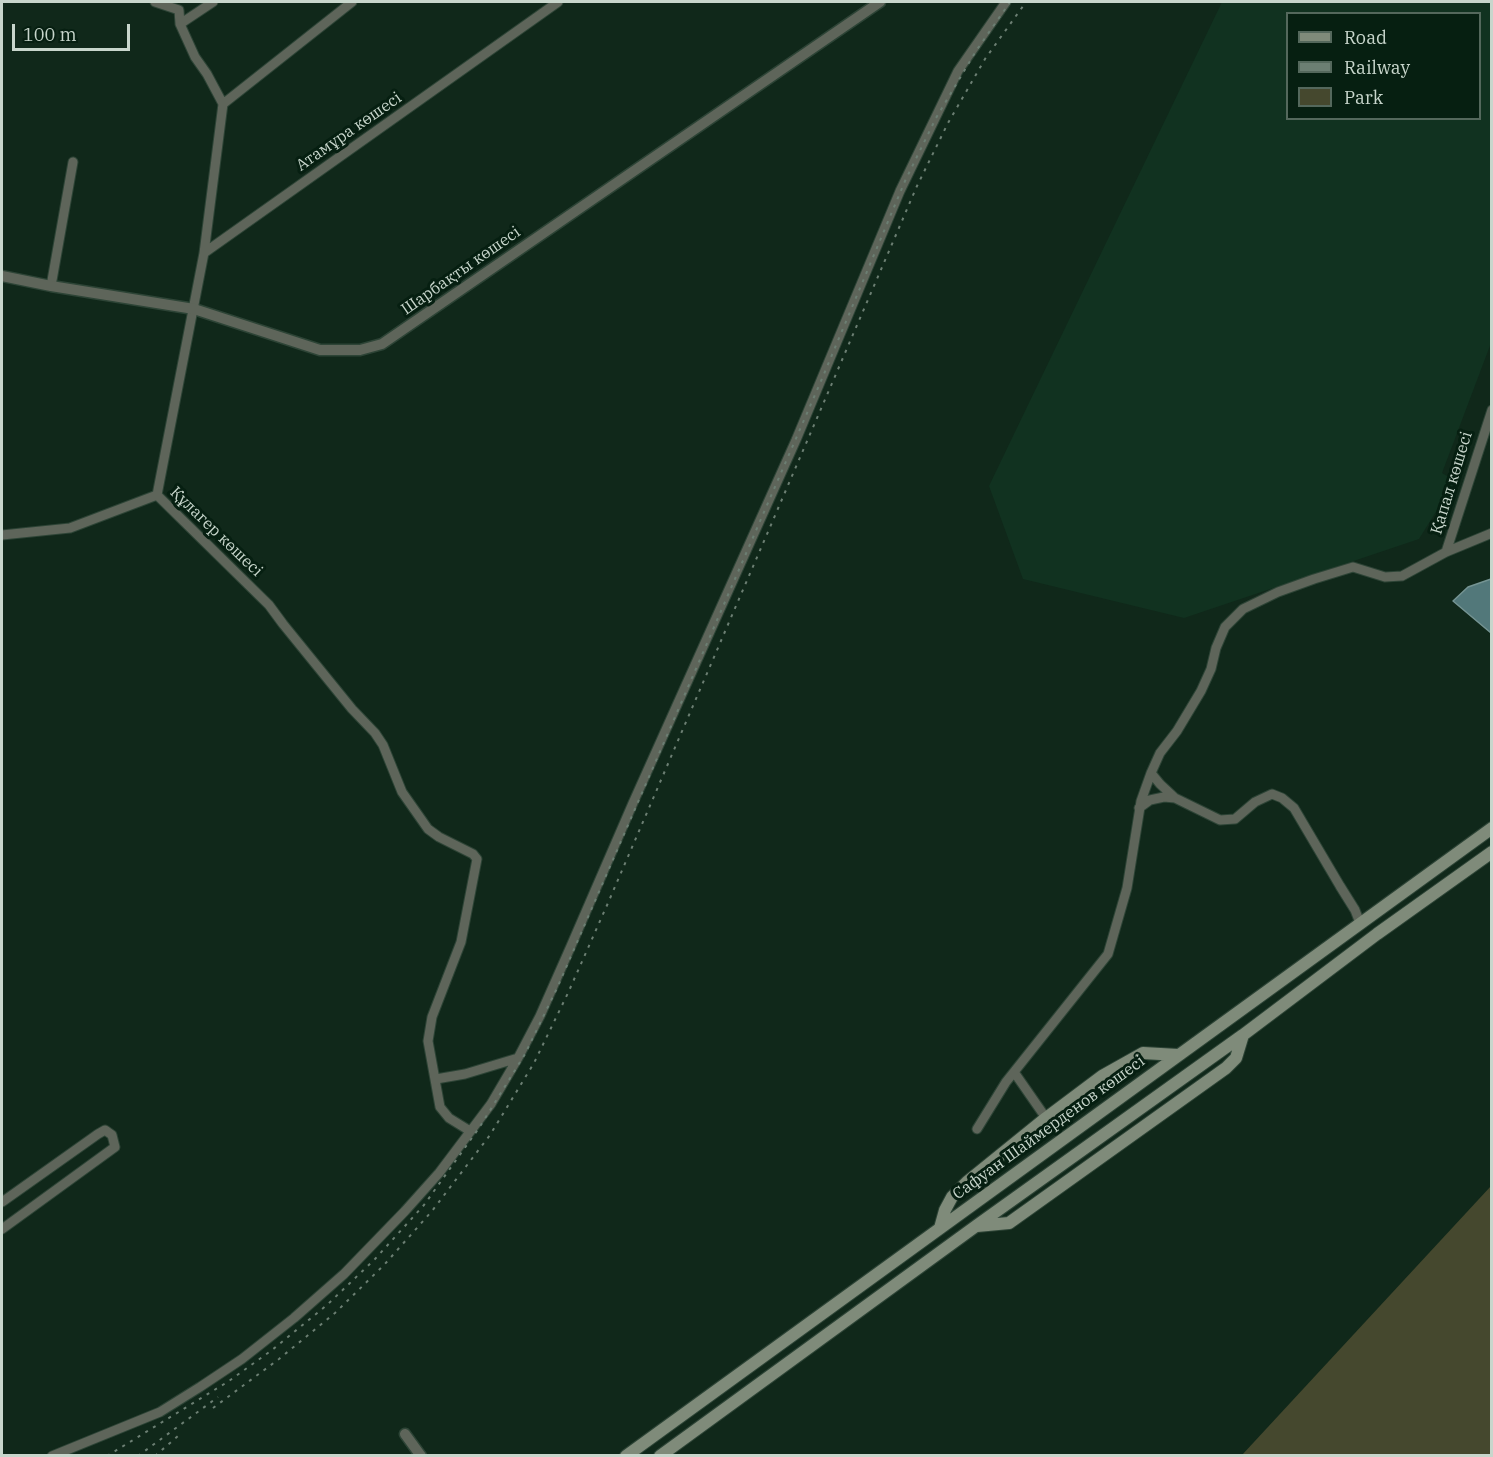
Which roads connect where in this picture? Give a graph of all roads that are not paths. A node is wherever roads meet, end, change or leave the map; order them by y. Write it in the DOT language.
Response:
graph roads {
  1 [pos="155,2"];
  2 [pos="213,2"];
  3 [pos="352,2"];
  4 [pos="558,2"];
  5 [pos="880,2"];
  6 [pos="1006,2"];
  7 [pos="180,6"];
  8 [pos="180,24"];
  9 [pos="223,104"];
  10 [pos="73,162"];
  11 [pos="204,253"];
  12 [pos="2,276"];
  13 [pos="51,286"];
  14 [pos="194,309"];
  15 [pos="1491,410"];
  16 [pos="157,495"];
  17 [pos="1491,533"];
  18 [pos="2,535"];
  19 [pos="1446,552"];
  20 [pos="1151,773"];
  21 [pos="1175,798"];
  22 [pos="1139,808"];
  23 [pos="1491,828"];
  24 [pos="1491,852"];
  25 [pos="1360,923"];
  26 [pos="1178,1055"];
  27 [pos="518,1058"];
  28 [pos="1014,1072"];
  29 [pos="436,1079"];
  30 [pos="1046,1118"];
  31 [pos="978,1129"];
  32 [pos="470,1131"];
  33 [pos="2,1202"];
  34 [pos="940,1228"];
  35 [pos="2,1229"];
  36 [pos="405,1434"];
  37 [pos="52,1455"];
  38 [pos="421,1455"];
  39 [pos="626,1455"];
  40 [pos="660,1455"];
  1 -- 7 [label="street"];
  2 -- 8 [label="street"];
  3 -- 9 [label="street"];
  4 -- 11 [label="street, Атамұра көшесі"];
  5 -- 14 [label="street, Шарбақты көшесі"];
  6 -- 27 [label="street"];
  7 -- 8 [label="street"];
  8 -- 9 [label="street"];
  9 -- 11 [label="street"];
  10 -- 13 [label="street"];
  11 -- 14 [label="street"];
  12 -- 13 [label="street, Шарбақты көшесі"];
  13 -- 14 [label="street, Шарбақты көшесі"];
  14 -- 16 [label="street, Құлагер көшесі"];
  15 -- 19 [label="street, Қапал көшесі"];
  16 -- 18 [label="street"];
  16 -- 29 [label="street, Құлагер көшесі"];
  17 -- 19 [label="street, Қапал көшесі"];
  19 -- 20 [label="street"];
  20 -- 21 [label="street"];
  20 -- 22 [label="street"];
  21 -- 22 [label="street"];
  21 -- 25 [label="street"];
  22 -- 28 [label="street"];
  23 -- 25 [label="main road, Сафуан Шаймерденов көшесі"];
  24 -- 40 [label="main road"];
  25 -- 26 [label="main road, Сафуан Шаймерденов көшесі"];
  26 -- 30 [label="main road"];
  26 -- 34 [label="main road, Сафуан Шаймерденов көшесі"];
  27 -- 29 [label="street"];
  27 -- 32 [label="street"];
  28 -- 30 [label="street"];
  28 -- 31 [label="street"];
  29 -- 32 [label="street"];
  30 -- 34 [label="main road"];
  32 -- 37 [label="street"];
  33 -- 35 [label="street"];
  34 -- 39 [label="main road, Сафуан Шаймерденов көшесі"];
  36 -- 38 [label="street"];
}
